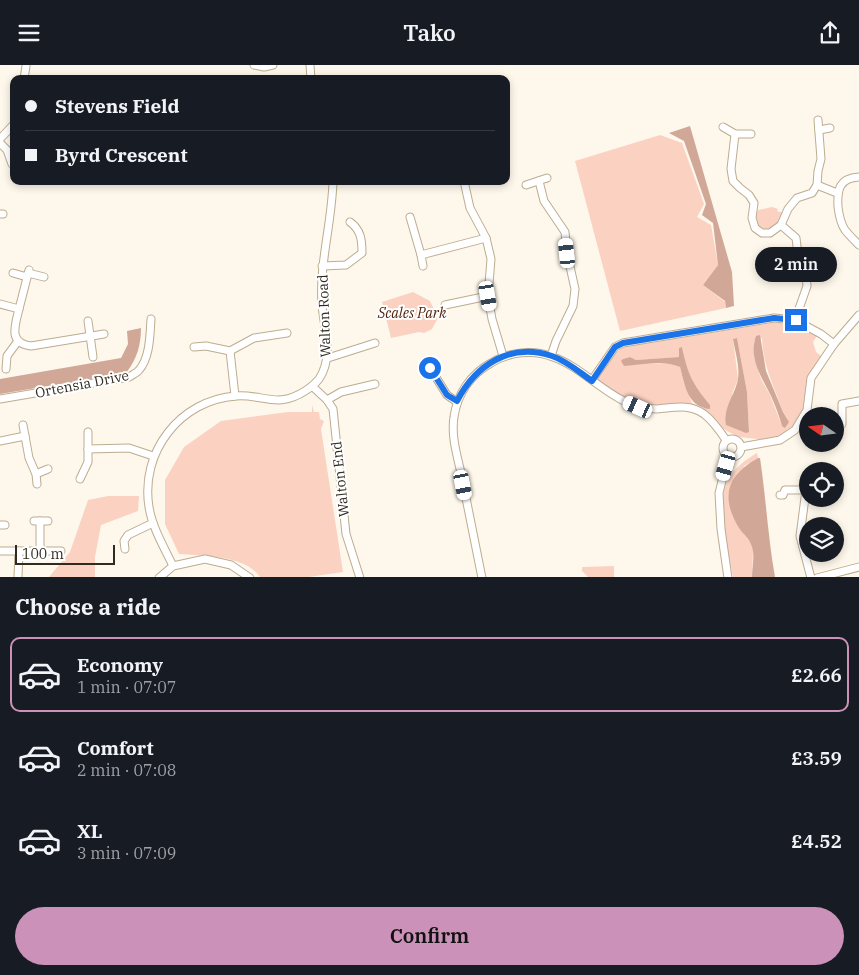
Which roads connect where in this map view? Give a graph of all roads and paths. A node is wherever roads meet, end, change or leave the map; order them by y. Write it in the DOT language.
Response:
graph roads {
  1 [pos="254,65"];
  2 [pos="273,65"];
  3 [pos="818,120"];
  4 [pos="723,127"];
  5 [pos="10,128"];
  6 [pos="830,128"];
  7 [pos="819,130"];
  8 [pos="735,134"];
  9 [pos="750,135"];
  10 [pos="0,139"];
  11 [pos="0,143"];
  12 [pos="10,158"];
  13 [pos="859,177"];
  14 [pos="547,178"];
  15 [pos="539,181"];
  16 [pos="332,185"];
  17 [pos="465,185"];
  18 [pos="526,185"];
  19 [pos="817,185"];
  20 [pos="837,193"];
  21 [pos="410,217"];
  22 [pos="350,222"];
  23 [pos="781,225"];
  24 [pos="486,238"];
  25 [pos="859,245"];
  26 [pos="421,255"];
  27 [pos="322,266"];
  28 [pos="423,266"];
  29 [pos="13,273"];
  30 [pos="28,273"];
  31 [pos="44,277"];
  32 [pos="488,296"];
  33 [pos="0,304"];
  34 [pos="445,305"];
  35 [pos="19,309"];
  36 [pos="859,315"];
  37 [pos="151,319"];
  38 [pos="796,320"];
  39 [pos="88,321"];
  40 [pos="287,333"];
  41 [pos="104,334"];
  42 [pos="90,336"];
  43 [pos="18,341"];
  44 [pos="375,343"];
  45 [pos="834,344"];
  46 [pos="194,347"];
  47 [pos="230,351"];
  48 [pos="503,356"];
  49 [pos="551,356"];
  50 [pos="93,357"];
  51 [pos="328,358"];
  52 [pos="430,368"];
  53 [pos="6,369"];
  54 [pos="592,381"];
  55 [pos="375,384"];
  56 [pos="312,386"];
  57 [pos="235,396"];
  58 [pos="0,399"];
  59 [pos="327,400"];
  60 [pos="457,401"];
  61 [pos="859,401"];
  62 [pos="842,407"];
  63 [pos="23,425"];
  64 [pos="88,432"];
  65 [pos="25,436"];
  66 [pos="726,440"];
  67 [pos="0,441"];
  68 [pos="741,447"];
  69 [pos="88,449"];
  70 [pos="154,456"];
  71 [pos="728,457"];
  72 [pos="48,469"];
  73 [pos="36,473"];
  74 [pos="80,479"];
  75 [pos="37,484"];
  76 [pos="799,490"];
  77 [pos="780,495"];
  78 [pos="804,507"];
  79 [pos="48,521"];
  80 [pos="153,523"];
  81 [pos="125,549"];
  82 [pos="0,551"];
  83 [pos="19,551"];
  84 [pos="40,551"];
  85 [pos="61,551"];
  86 [pos="173,566"];
  87 [pos="859,567"];
  88 [pos="18,577"];
  89 [pos="160,577"];
  90 [pos="250,577"];
  91 [pos="360,577"];
  92 [pos="482,577"];
  93 [pos="728,577"];
  94 [pos="811,577"];
  95 [pos="817,577"];
  1 -- 2 [label="street"];
  3 -- 7 [label="street"];
  4 -- 8 [label="street"];
  5 -- 10 [label="street"];
  6 -- 7 [label="street"];
  7 -- 19 [label="street"];
  8 -- 9 [label="street"];
  8 -- 23 [label="street"];
  11 -- 12 [label="street"];
  13 -- 20 [label="street"];
  14 -- 15 [label="street"];
  15 -- 18 [label="street"];
  15 -- 49 [label="street"];
  16 -- 27 [label="street, Walton Road"];
  17 -- 24 [label="street"];
  19 -- 20 [label="street"];
  19 -- 23 [label="street"];
  20 -- 25 [label="street"];
  21 -- 26 [label="street"];
  22 -- 27 [label="street"];
  23 -- 38 [label="street"];
  24 -- 26 [label="street"];
  24 -- 32 [label="street"];
  26 -- 28 [label="street"];
  27 -- 51 [label="street, Walton Road"];
  29 -- 30 [label="street"];
  30 -- 31 [label="street"];
  30 -- 35 [label="street"];
  32 -- 34 [label="street"];
  32 -- 48 [label="street"];
  33 -- 35 [label="street"];
  35 -- 43 [label="street"];
  36 -- 45 [label="street"];
  37 -- 58 [label="street, Ortensia Drive"];
  38 -- 45 [label="street"];
  38 -- 54 [label="street"];
  39 -- 42 [label="street"];
  40 -- 47 [label="street"];
  41 -- 42 [label="street"];
  42 -- 43 [label="street"];
  42 -- 50 [label="street"];
  43 -- 53 [label="street"];
  44 -- 51 [label="street"];
  45 -- 68 [label="street"];
  46 -- 47 [label="street"];
  47 -- 57 [label="street"];
  48 -- 49 [label="street"];
  48 -- 60 [label="street"];
  49 -- 54 [label="street"];
  51 -- 56 [label="street, Walton Road"];
  52 -- 60 [label="street"];
  54 -- 66 [label="street"];
  55 -- 59 [label="street"];
  56 -- 57 [label="street"];
  56 -- 59 [label="street"];
  57 -- 70 [label="street"];
  59 -- 91 [label="street, Walton End"];
  60 -- 92 [label="street"];
  61 -- 62 [label="street"];
  63 -- 65 [label="street"];
  64 -- 69 [label="street"];
  65 -- 67 [label="street"];
  65 -- 73 [label="street"];
  66 -- 68 [label="street"];
  66 -- 71 [label="street"];
  68 -- 71 [label="street"];
  69 -- 70 [label="street"];
  69 -- 74 [label="street"];
  70 -- 80 [label="street"];
  71 -- 93 [label="street"];
  72 -- 73 [label="street"];
  73 -- 75 [label="street"];
  76 -- 77 [label="street"];
  78 -- 94 [label="street"];
  79 -- 84 [label="street"];
  80 -- 81 [label="street"];
  80 -- 86 [label="street"];
  82 -- 83 [label="street"];
  83 -- 84 [label="street"];
  83 -- 88 [label="street"];
  84 -- 85 [label="street"];
  86 -- 89 [label="street"];
  86 -- 90 [label="street"];
  87 -- 95 [label="street"];
}
